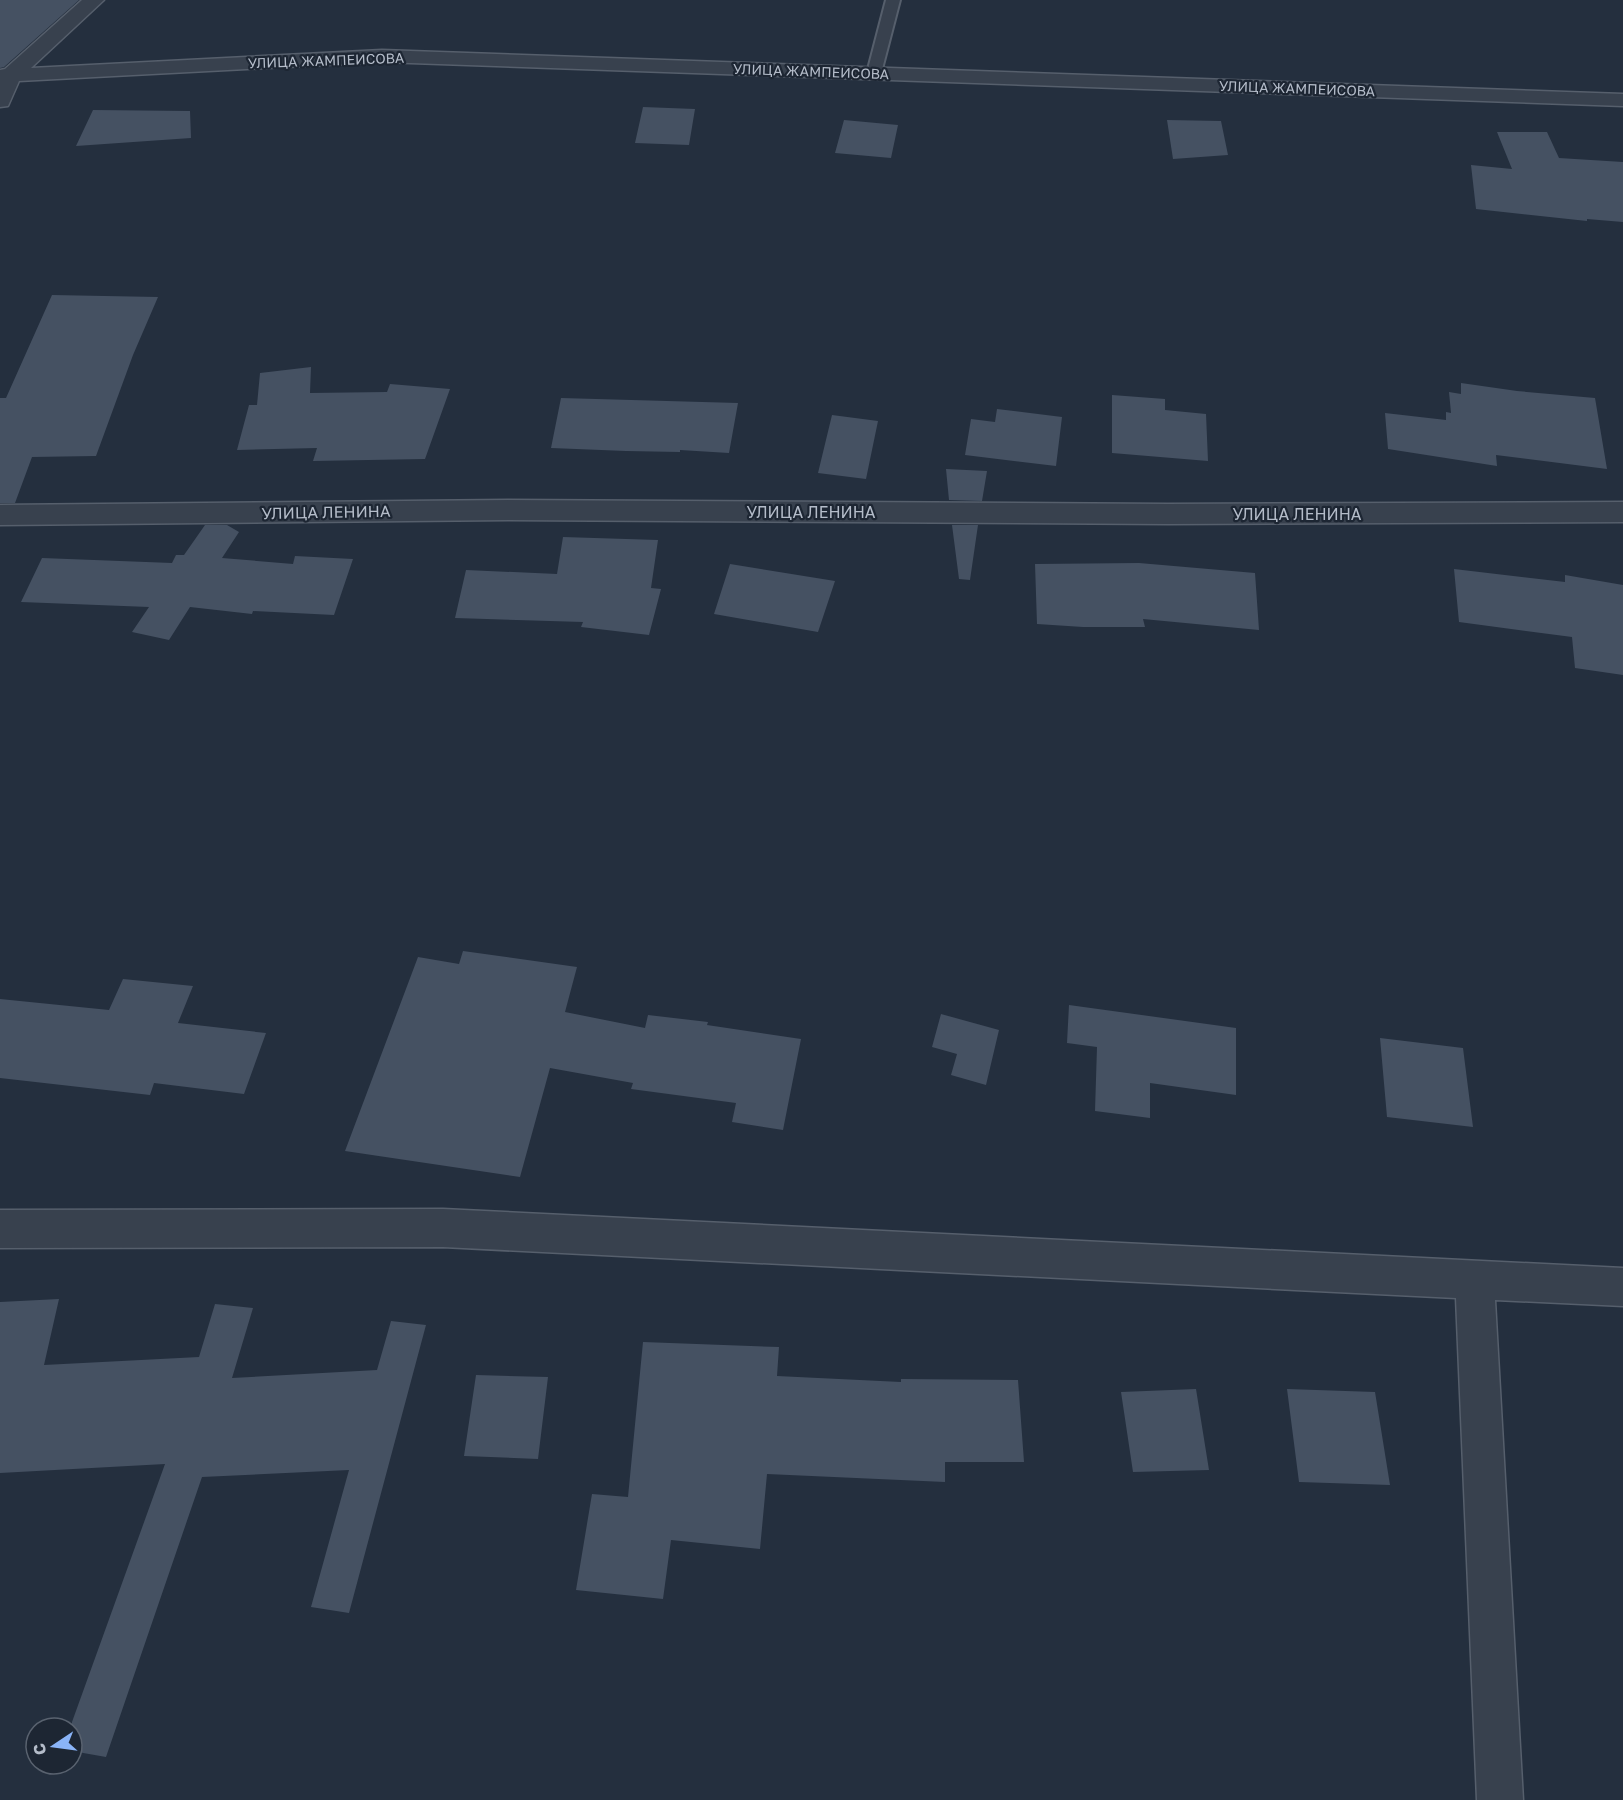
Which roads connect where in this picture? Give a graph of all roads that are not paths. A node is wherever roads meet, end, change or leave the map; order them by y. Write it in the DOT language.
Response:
graph roads {
  1 [pos="94,0"];
  2 [pos="893,0"];
  3 [pos="874,73"];
  4 [pos="5,75"];
  5 [pos="1623,100"];
  6 [pos="0,101"];
  7 [pos="1623,512"];
  8 [pos="0,515"];
  9 [pos="0,1230"];
  10 [pos="1475,1280"];
  11 [pos="1623,1287"];
  12 [pos="1500,1800"];
  1 -- 4 [label="street"];
  2 -- 3 [label="lane"];
  3 -- 4 [label="street, УЛИЦА ЖАМПЕИСОВА"];
  3 -- 5 [label="street, УЛИЦА ЖАМПЕИСОВА"];
  4 -- 6 [label="street"];
  7 -- 8 [label="street, УЛИЦА ЛЕНИНА"];
  9 -- 10 [label="street"];
  10 -- 11 [label="street"];
  10 -- 12 [label="street"];
}
